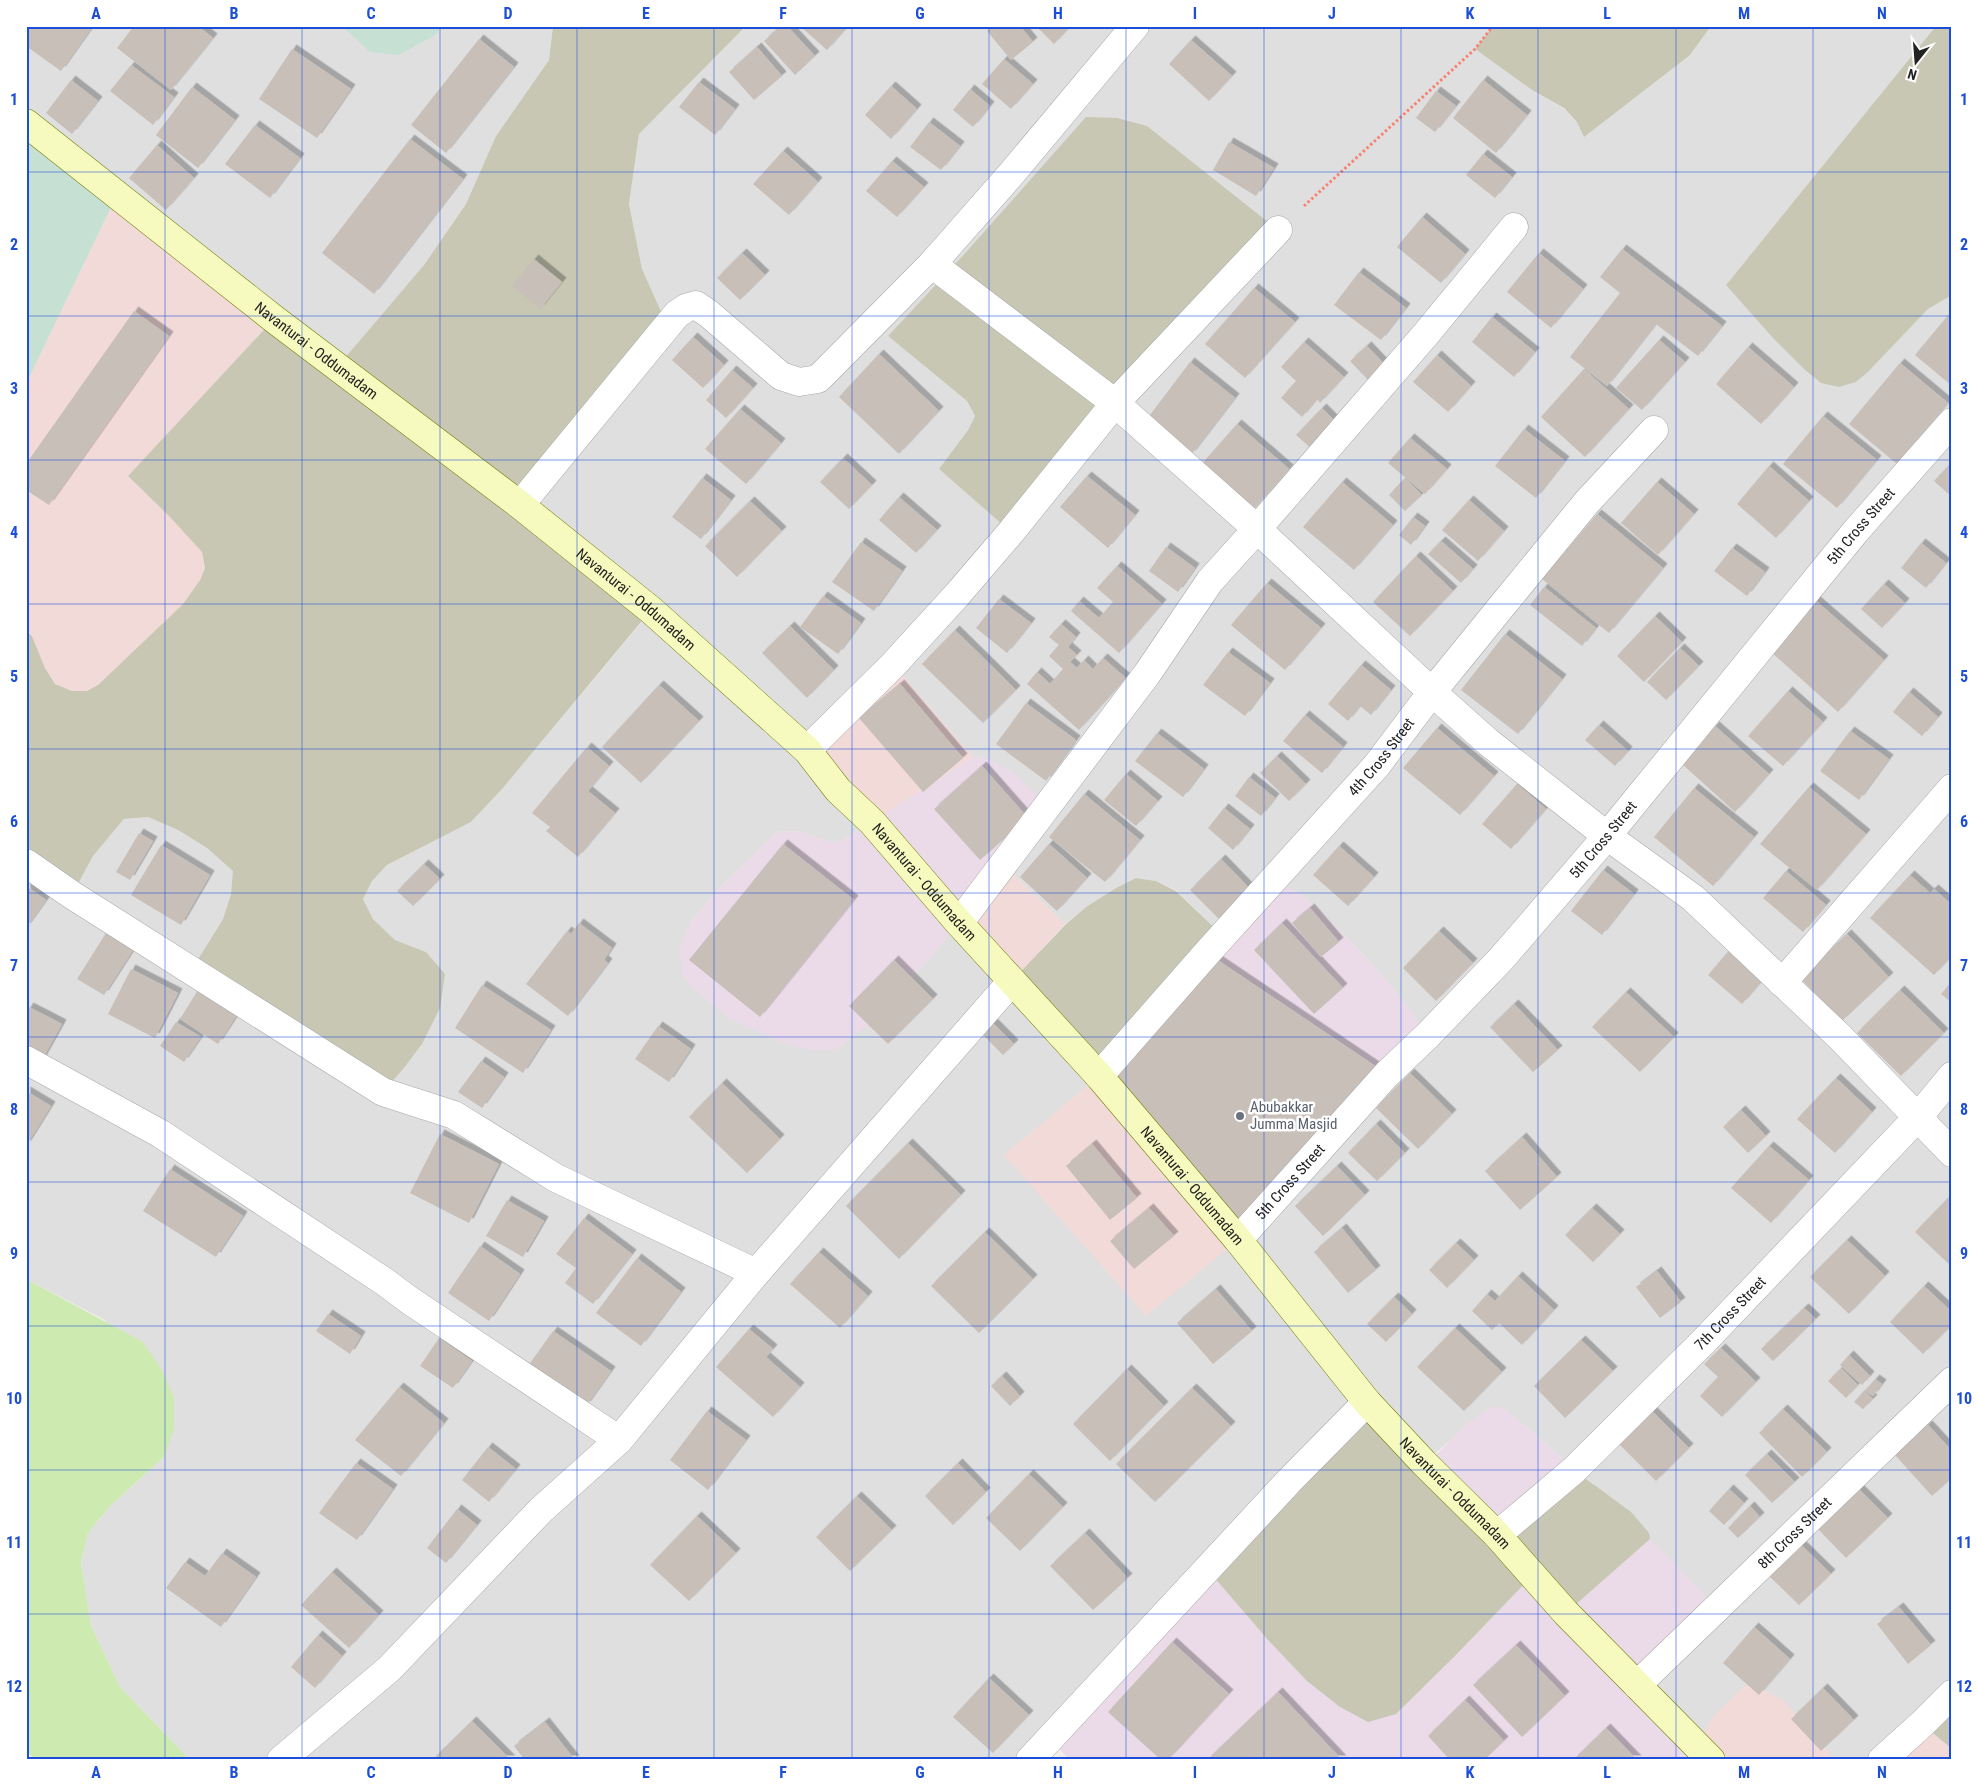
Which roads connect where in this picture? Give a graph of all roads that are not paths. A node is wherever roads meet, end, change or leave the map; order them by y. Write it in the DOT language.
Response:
graph roads {
  1 [pos="1135,26"];
  2 [pos="26,123"];
  3 [pos="1514,227"];
  4 [pos="1278,230"];
  5 [pos="932,264"];
  6 [pos="1115,403"];
  7 [pos="1952,422"];
  8 [pos="1654,430"];
  9 [pos="520,505"];
  10 [pos="1258,529"];
  11 [pos="1432,692"];
  12 [pos="807,750"];
  13 [pos="1952,788"];
  14 [pos="1608,836"];
  15 [pos="26,863"];
  16 [pos="959,924"];
  17 [pos="1012,981"];
  18 [pos="1782,983"];
  19 [pos="26,1060"];
  20 [pos="1099,1076"];
  21 [pos="1952,1076"];
  22 [pos="1918,1117"];
  23 [pos="1952,1154"];
  24 [pos="1238,1240"];
  25 [pos="756,1273"];
  26 [pos="1952,1381"];
  27 [pos="1367,1402"];
  28 [pos="619,1440"];
  29 [pos="1497,1535"];
  30 [pos="1637,1685"];
  31 [pos="1952,1694"];
  32 [pos="281,1760"];
  33 [pos="1030,1760"];
  34 [pos="1711,1760"];
  35 [pos="1882,1760"];
  1 -- 5 [label="street"];
  2 -- 9 [label="main road, Navanturai - Oddumadam"];
  3 -- 10 [label="street"];
  4 -- 6 [label="street"];
  5 -- 6 [label="street"];
  5 -- 9 [label="street"];
  6 -- 10 [label="street"];
  6 -- 12 [label="street"];
  7 -- 14 [label="street, 5th Cross Street"];
  8 -- 11 [label="street, 4th Cross Street"];
  9 -- 12 [label="main road, Navanturai - Oddumadam"];
  10 -- 11 [label="street"];
  10 -- 16 [label="street"];
  11 -- 14 [label="street"];
  11 -- 20 [label="street, 4th Cross Street"];
  12 -- 16 [label="main road, Navanturai - Oddumadam"];
  13 -- 18 [label="street"];
  14 -- 18 [label="street"];
  14 -- 24 [label="street, 5th Cross Street"];
  15 -- 25 [label="street"];
  16 -- 17 [label="main road, Navanturai - Oddumadam"];
  17 -- 20 [label="main road, Navanturai - Oddumadam"];
  17 -- 25 [label="street"];
  18 -- 22 [label="street"];
  19 -- 28 [label="street"];
  20 -- 24 [label="main road, Navanturai - Oddumadam"];
  21 -- 22 [label="street, 7th Cross Street"];
  22 -- 23 [label="street"];
  22 -- 29 [label="street, 7th Cross Street"];
  24 -- 27 [label="main road, Navanturai - Oddumadam"];
  25 -- 28 [label="street"];
  26 -- 30 [label="street, 8th Cross Street"];
  27 -- 29 [label="main road, Navanturai - Oddumadam"];
  27 -- 33 [label="street"];
  28 -- 32 [label="street"];
  29 -- 30 [label="main road, Navanturai - Oddumadam"];
  30 -- 34 [label="main road, Navanturai - Oddumadam"];
  31 -- 35 [label="street"];
}
